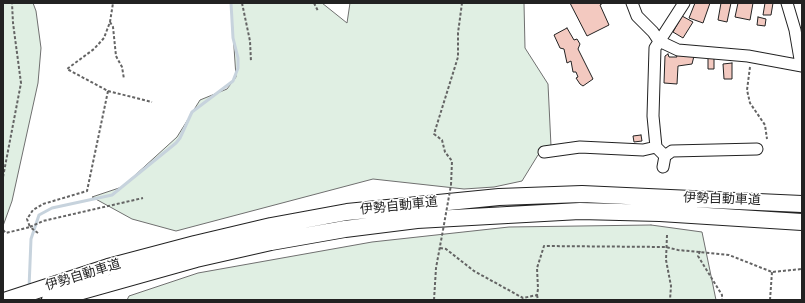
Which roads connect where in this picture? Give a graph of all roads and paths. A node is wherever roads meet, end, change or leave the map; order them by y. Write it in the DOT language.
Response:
graph roads {
  1 [pos="12,3"];
  2 [pos="113,3"];
  3 [pos="242,3"];
  4 [pos="314,3"];
  5 [pos="462,3"];
  6 [pos="632,3"];
  7 [pos="684,3"];
  8 [pos="787,3"];
  9 [pos="318,11"];
  10 [pos="110,22"];
  11 [pos="659,41"];
  12 [pos="748,56"];
  13 [pos="251,62"];
  14 [pos="801,66"];
  15 [pos="124,78"];
  16 [pos="108,91"];
  17 [pos="152,102"];
  18 [pos="767,139"];
  19 [pos="656,148"];
  20 [pos="757,149"];
  21 [pos="544,152"];
  22 [pos="3,177"];
  23 [pos="143,198"];
  24 [pos="802,204"];
  25 [pos="802,222"];
  26 [pos="30,227"];
  27 [pos="3,230"];
  28 [pos="38,233"];
  29 [pos="666,235"];
  30 [pos="666,247"];
  31 [pos="440,248"];
  32 [pos="700,251"];
  33 [pos="802,269"];
  34 [pos="772,272"];
  35 [pos="536,295"];
  36 [pos="7,300"];
  37 [pos="50,300"];
  38 [pos="434,300"];
  39 [pos="538,300"];
  40 [pos="670,300"];
  41 [pos="722,300"];
  42 [pos="770,300"];
  1 -- 22 [label="path"];
  2 -- 10 [label="path"];
  3 -- 13 [label="path"];
  4 -- 9 [label="path"];
  5 -- 31 [label="path, bridge"];
  6 -- 11 [label="street"];
  7 -- 11 [label="street"];
  8 -- 14 [label="street"];
  10 -- 15 [label="path"];
  10 -- 16 [label="path"];
  11 -- 12 [label="street"];
  11 -- 19 [label="street"];
  12 -- 14 [label="street"];
  12 -- 18 [label="path"];
  16 -- 17 [label="path"];
  16 -- 26 [label="path"];
  19 -- 20 [label="street"];
  19 -- 21 [label="street"];
  23 -- 26 [label="path"];
  24 -- 36 [label="highway, 伊勢自動車道"];
  25 -- 37 [label="highway, 伊勢自動車道"];
  26 -- 27 [label="path"];
  26 -- 28 [label="path"];
  29 -- 30 [label="path"];
  30 -- 32 [label="path"];
  30 -- 35 [label="path"];
  30 -- 40 [label="path"];
  31 -- 35 [label="path"];
  31 -- 38 [label="path"];
  32 -- 34 [label="path"];
  32 -- 41 [label="path"];
  33 -- 34 [label="path"];
  34 -- 42 [label="path"];
  35 -- 39 [label="path"];
}
